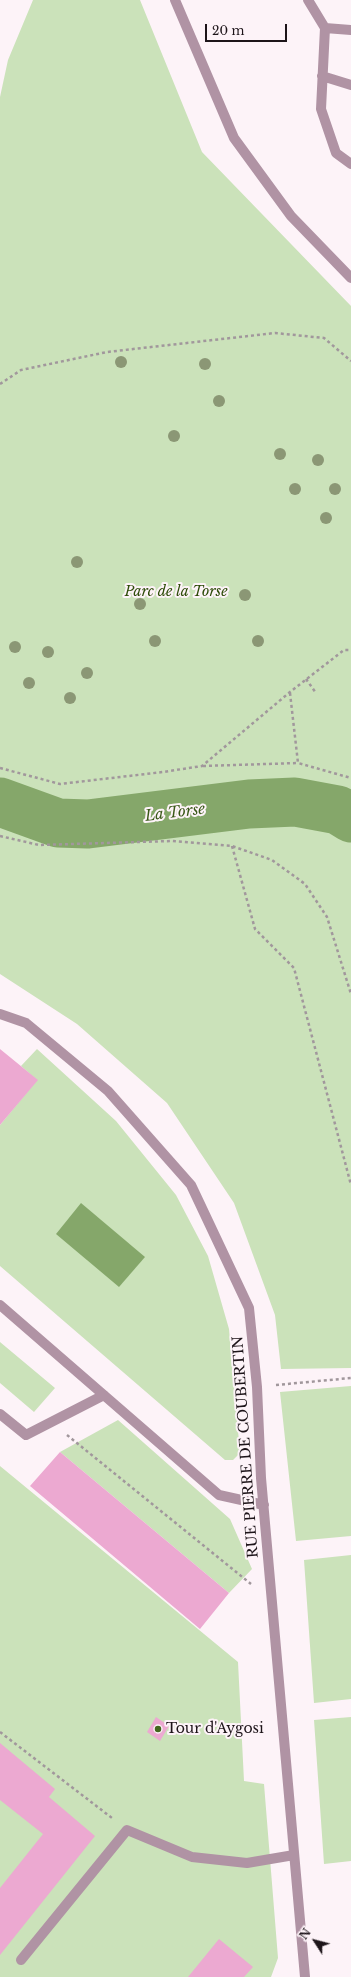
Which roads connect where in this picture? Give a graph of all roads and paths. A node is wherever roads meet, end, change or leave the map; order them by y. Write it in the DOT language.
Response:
graph roads {
  1 [pos="175,0"];
  2 [pos="308,0"];
  3 [pos="325,28"];
  4 [pos="351,30"];
  5 [pos="322,76"];
  6 [pos="351,86"];
  7 [pos="351,164"];
  8 [pos="351,278"];
  9 [pos="351,361"];
  10 [pos="0,384"];
  11 [pos="351,650"];
  12 [pos="306,679"];
  13 [pos="290,692"];
  14 [pos="316,693"];
  15 [pos="298,763"];
  16 [pos="202,766"];
  17 [pos="0,768"];
  18 [pos="351,778"];
  19 [pos="0,836"];
  20 [pos="232,846"];
  21 [pos="351,994"];
  22 [pos="0,1014"];
  23 [pos="351,1185"];
  24 [pos="0,1305"];
  25 [pos="351,1378"];
  26 [pos="257,1387"];
  27 [pos="104,1395"];
  28 [pos="0,1414"];
  29 [pos="51,1422"];
  30 [pos="264,1505"];
  31 [pos="272,1601"];
  32 [pos="0,1732"];
  33 [pos="127,1830"];
  34 [pos="294,1855"];
  35 [pos="21,1960"];
  36 [pos="305,1977"];
  1 -- 8 [label="street"];
  2 -- 3 [label="street"];
  3 -- 4 [label="street"];
  3 -- 5 [label="street"];
  5 -- 6 [label="street"];
  5 -- 7 [label="street"];
  9 -- 10 [label="path"];
  11 -- 12 [label="path"];
  12 -- 13 [label="path"];
  12 -- 14 [label="path"];
  13 -- 15 [label="path"];
  13 -- 16 [label="path"];
  15 -- 16 [label="path"];
  15 -- 18 [label="path"];
  16 -- 17 [label="path"];
  19 -- 20 [label="path"];
  20 -- 21 [label="path"];
  20 -- 23 [label="path"];
  22 -- 26 [label="street, RUE PIERRE DE COUBERTIN"];
  24 -- 27 [label="street"];
  25 -- 26 [label="path"];
  26 -- 30 [label="street, RUE PIERRE DE COUBERTIN"];
  27 -- 29 [label="street"];
  27 -- 30 [label="street"];
  28 -- 29 [label="street"];
  29 -- 31 [label="path"];
  30 -- 31 [label="street, RUE PIERRE DE COUBERTIN"];
  31 -- 34 [label="street, RUE PIERRE DE COUBERTIN"];
  32 -- 33 [label="path"];
  33 -- 34 [label="street"];
  33 -- 35 [label="street"];
  34 -- 36 [label="street, RUE PIERRE DE COUBERTIN"];
}
